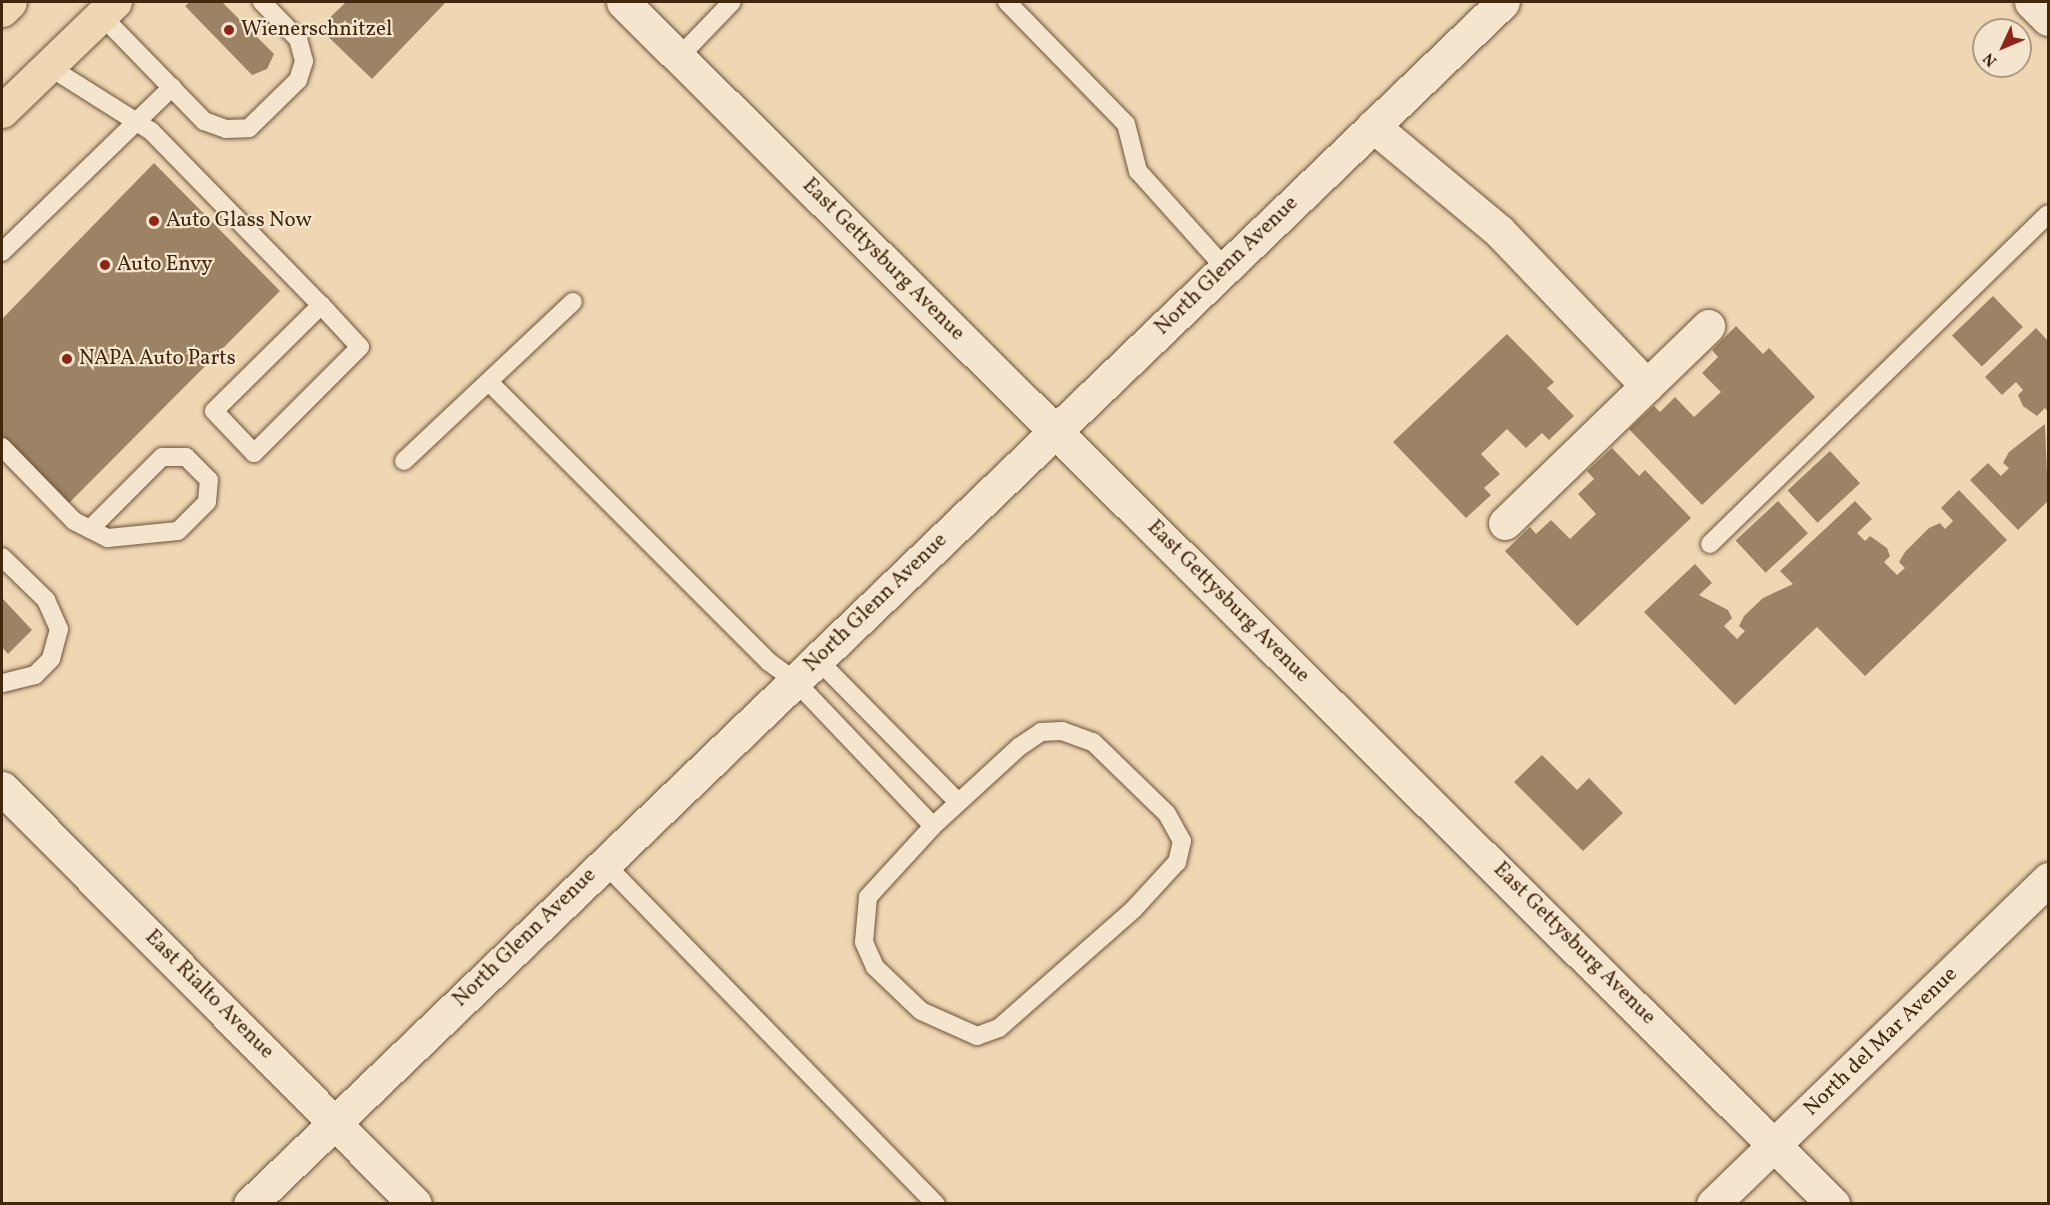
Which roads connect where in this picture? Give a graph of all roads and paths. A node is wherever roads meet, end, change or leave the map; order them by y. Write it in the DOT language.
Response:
graph roads {
  1 [pos="262,2"];
  2 [pos="623,2"];
  3 [pos="732,2"];
  4 [pos="1006,2"];
  5 [pos="1503,2"];
  6 [pos="2031,2"];
  7 [pos="108,8"];
  8 [pos="2049,19"];
  9 [pos="679,57"];
  10 [pos="48,66"];
  11 [pos="172,87"];
  12 [pos="2,111"];
  13 [pos="136,122"];
  14 [pos="1373,126"];
  15 [pos="2049,214"];
  16 [pos="2,252"];
  17 [pos="1225,268"];
  18 [pos="573,303"];
  19 [pos="321,305"];
  20 [pos="1708,326"];
  21 [pos="489,382"];
  22 [pos="1647,386"];
  23 [pos="1055,431"];
  24 [pos="2,447"];
  25 [pos="404,461"];
  26 [pos="1505,523"];
  27 [pos="90,529"];
  28 [pos="1710,544"];
  29 [pos="2,557"];
  30 [pos="806,670"];
  31 [pos="2,683"];
  32 [pos="2,788"];
  33 [pos="958,802"];
  34 [pos="933,826"];
  35 [pos="604,862"];
  36 [pos="2049,879"];
  37 [pos="334,1120"];
  38 [pos="1776,1144"];
  39 [pos="250,1203"];
  40 [pos="415,1203"];
  41 [pos="936,1203"];
  42 [pos="1713,1203"];
  43 [pos="1833,1203"];
  1 -- 11 [label="lane"];
  2 -- 9 [label="street, East Gettysburg Avenue"];
  3 -- 9 [label="lane"];
  4 -- 17 [label="lane"];
  5 -- 14 [label="street, North Glenn Avenue"];
  6 -- 8 [label="street"];
  7 -- 10 [label="main road"];
  7 -- 11 [label="lane"];
  9 -- 23 [label="street, East Gettysburg Avenue"];
  10 -- 12 [label="main road"];
  10 -- 13 [label="lane"];
  11 -- 13 [label="lane"];
  13 -- 16 [label="lane"];
  13 -- 19 [label="lane"];
  14 -- 17 [label="street, North Glenn Avenue"];
  14 -- 22 [label="street"];
  15 -- 28 [label="lane"];
  17 -- 23 [label="street, North Glenn Avenue"];
  18 -- 21 [label="lane"];
  19 -- 19 [label="lane"];
  20 -- 22 [label="street"];
  21 -- 25 [label="lane"];
  21 -- 30 [label="lane"];
  22 -- 26 [label="street"];
  23 -- 30 [label="street, North Glenn Avenue"];
  23 -- 38 [label="street, East Gettysburg Avenue"];
  24 -- 27 [label="lane"];
  27 -- 27 [label="lane"];
  29 -- 31 [label="lane"];
  30 -- 33 [label="lane"];
  30 -- 34 [label="lane"];
  30 -- 35 [label="street, North Glenn Avenue"];
  32 -- 37 [label="street, East Rialto Avenue"];
  33 -- 34 [label="lane"];
  33 -- 34 [label="lane"];
  35 -- 37 [label="street, North Glenn Avenue"];
  35 -- 41 [label="lane"];
  36 -- 38 [label="street, North del Mar Avenue"];
  37 -- 39 [label="street, North Glenn Avenue"];
  37 -- 40 [label="street, East Rialto Avenue"];
  38 -- 42 [label="street, North del Mar Avenue"];
  38 -- 43 [label="street, East Gettysburg Avenue"];
}
